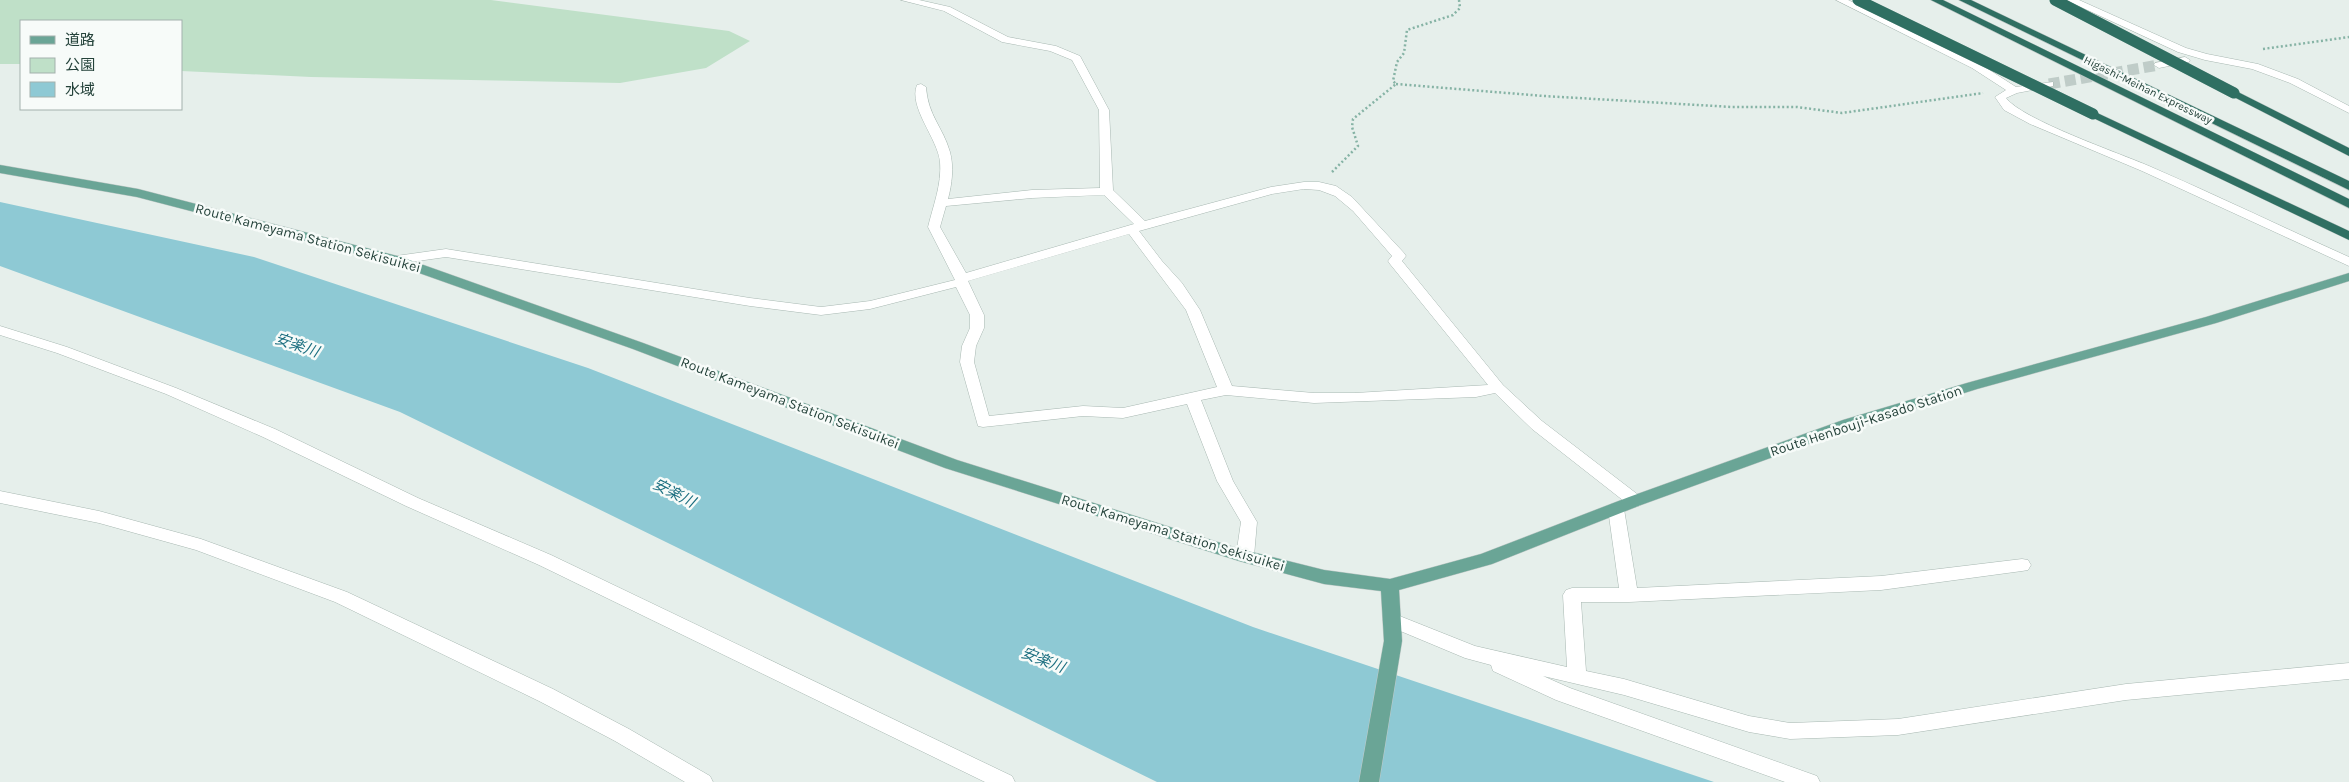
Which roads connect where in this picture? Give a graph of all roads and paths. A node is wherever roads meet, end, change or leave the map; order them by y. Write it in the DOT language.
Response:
graph roads {
  1 [pos="906,0"];
  2 [pos="1458,0"];
  3 [pos="1841,0"];
  4 [pos="1858,0"];
  5 [pos="1936,0"];
  6 [pos="1964,0"];
  7 [pos="2054,0"];
  8 [pos="2071,0"];
  9 [pos="2349,37"];
  10 [pos="2263,49"];
  11 [pos="2205,57"];
  12 [pos="2159,65"];
  13 [pos="1396,84"];
  14 [pos="2049,84"];
  15 [pos="921,87"];
  16 [pos="2014,90"];
  17 [pos="2000,97"];
  18 [pos="2349,110"];
  19 [pos="2349,153"];
  20 [pos="0,169"];
  21 [pos="1321,186"];
  22 [pos="2349,186"];
  23 [pos="1107,191"];
  24 [pos="940,203"];
  25 [pos="2349,204"];
  26 [pos="1137,227"];
  27 [pos="2349,236"];
  28 [pos="396,260"];
  29 [pos="2349,262"];
  30 [pos="2349,277"];
  31 [pos="962,281"];
  32 [pos="0,330"];
  33 [pos="1498,388"];
  34 [pos="1226,390"];
  35 [pos="1192,397"];
  36 [pos="0,497"];
  37 [pos="1634,501"];
  38 [pos="1616,509"];
  39 [pos="1245,556"];
  40 [pos="2022,565"];
  41 [pos="1390,586"];
  42 [pos="1629,595"];
  43 [pos="1392,620"];
  44 [pos="1472,653"];
  45 [pos="2349,671"];
  46 [pos="1577,676"];
  47 [pos="703,782"];
  48 [pos="1005,782"];
  49 [pos="1369,782"];
  50 [pos="1810,782"];
  1 -- 23 [label="street"];
  2 -- 13 [label="path"];
  3 -- 16 [label="street"];
  4 -- 27 [label="highway, bridge"];
  5 -- 25 [label="highway, Higashi-Meihan Expressway"];
  6 -- 22 [label="highway, Higashi-Meihan Expressway"];
  7 -- 19 [label="highway, bridge"];
  8 -- 11 [label="street"];
  9 -- 10 [label="path"];
  11 -- 12 [label="street"];
  11 -- 18 [label="street"];
  13 -- 17 [label="path"];
  13 -- 21 [label="path"];
  14 -- 16 [label="street"];
  15 -- 24 [label="street"];
  16 -- 17 [label="street"];
  17 -- 29 [label="street"];
  20 -- 28 [label="main road, Route Kameyama Station Sekisuikei"];
  21 -- 26 [label="street"];
  21 -- 33 [label="street"];
  23 -- 24 [label="street"];
  23 -- 26 [label="street"];
  24 -- 31 [label="street"];
  26 -- 31 [label="street"];
  26 -- 34 [label="street"];
  28 -- 31 [label="street"];
  28 -- 39 [label="main road, Route Kameyama Station Sekisuikei"];
  30 -- 37 [label="main road, Route Henbouji-Kasado Station"];
  31 -- 35 [label="street"];
  32 -- 48 [label="street"];
  33 -- 34 [label="street"];
  33 -- 37 [label="street"];
  34 -- 35 [label="street"];
  35 -- 39 [label="street"];
  36 -- 47 [label="street"];
  37 -- 38 [label="main road, Route Henbouji-Kasado Station"];
  38 -- 41 [label="main road, Route Henbouji-Kasado Station"];
  38 -- 42 [label="street"];
  39 -- 41 [label="main road, Route Kameyama Station Sekisuikei"];
  40 -- 42 [label="street"];
  41 -- 43 [label="main road"];
  42 -- 46 [label="street"];
  43 -- 44 [label="street"];
  43 -- 49 [label="main road"];
  44 -- 46 [label="street"];
  44 -- 50 [label="street"];
  45 -- 46 [label="street"];
}
